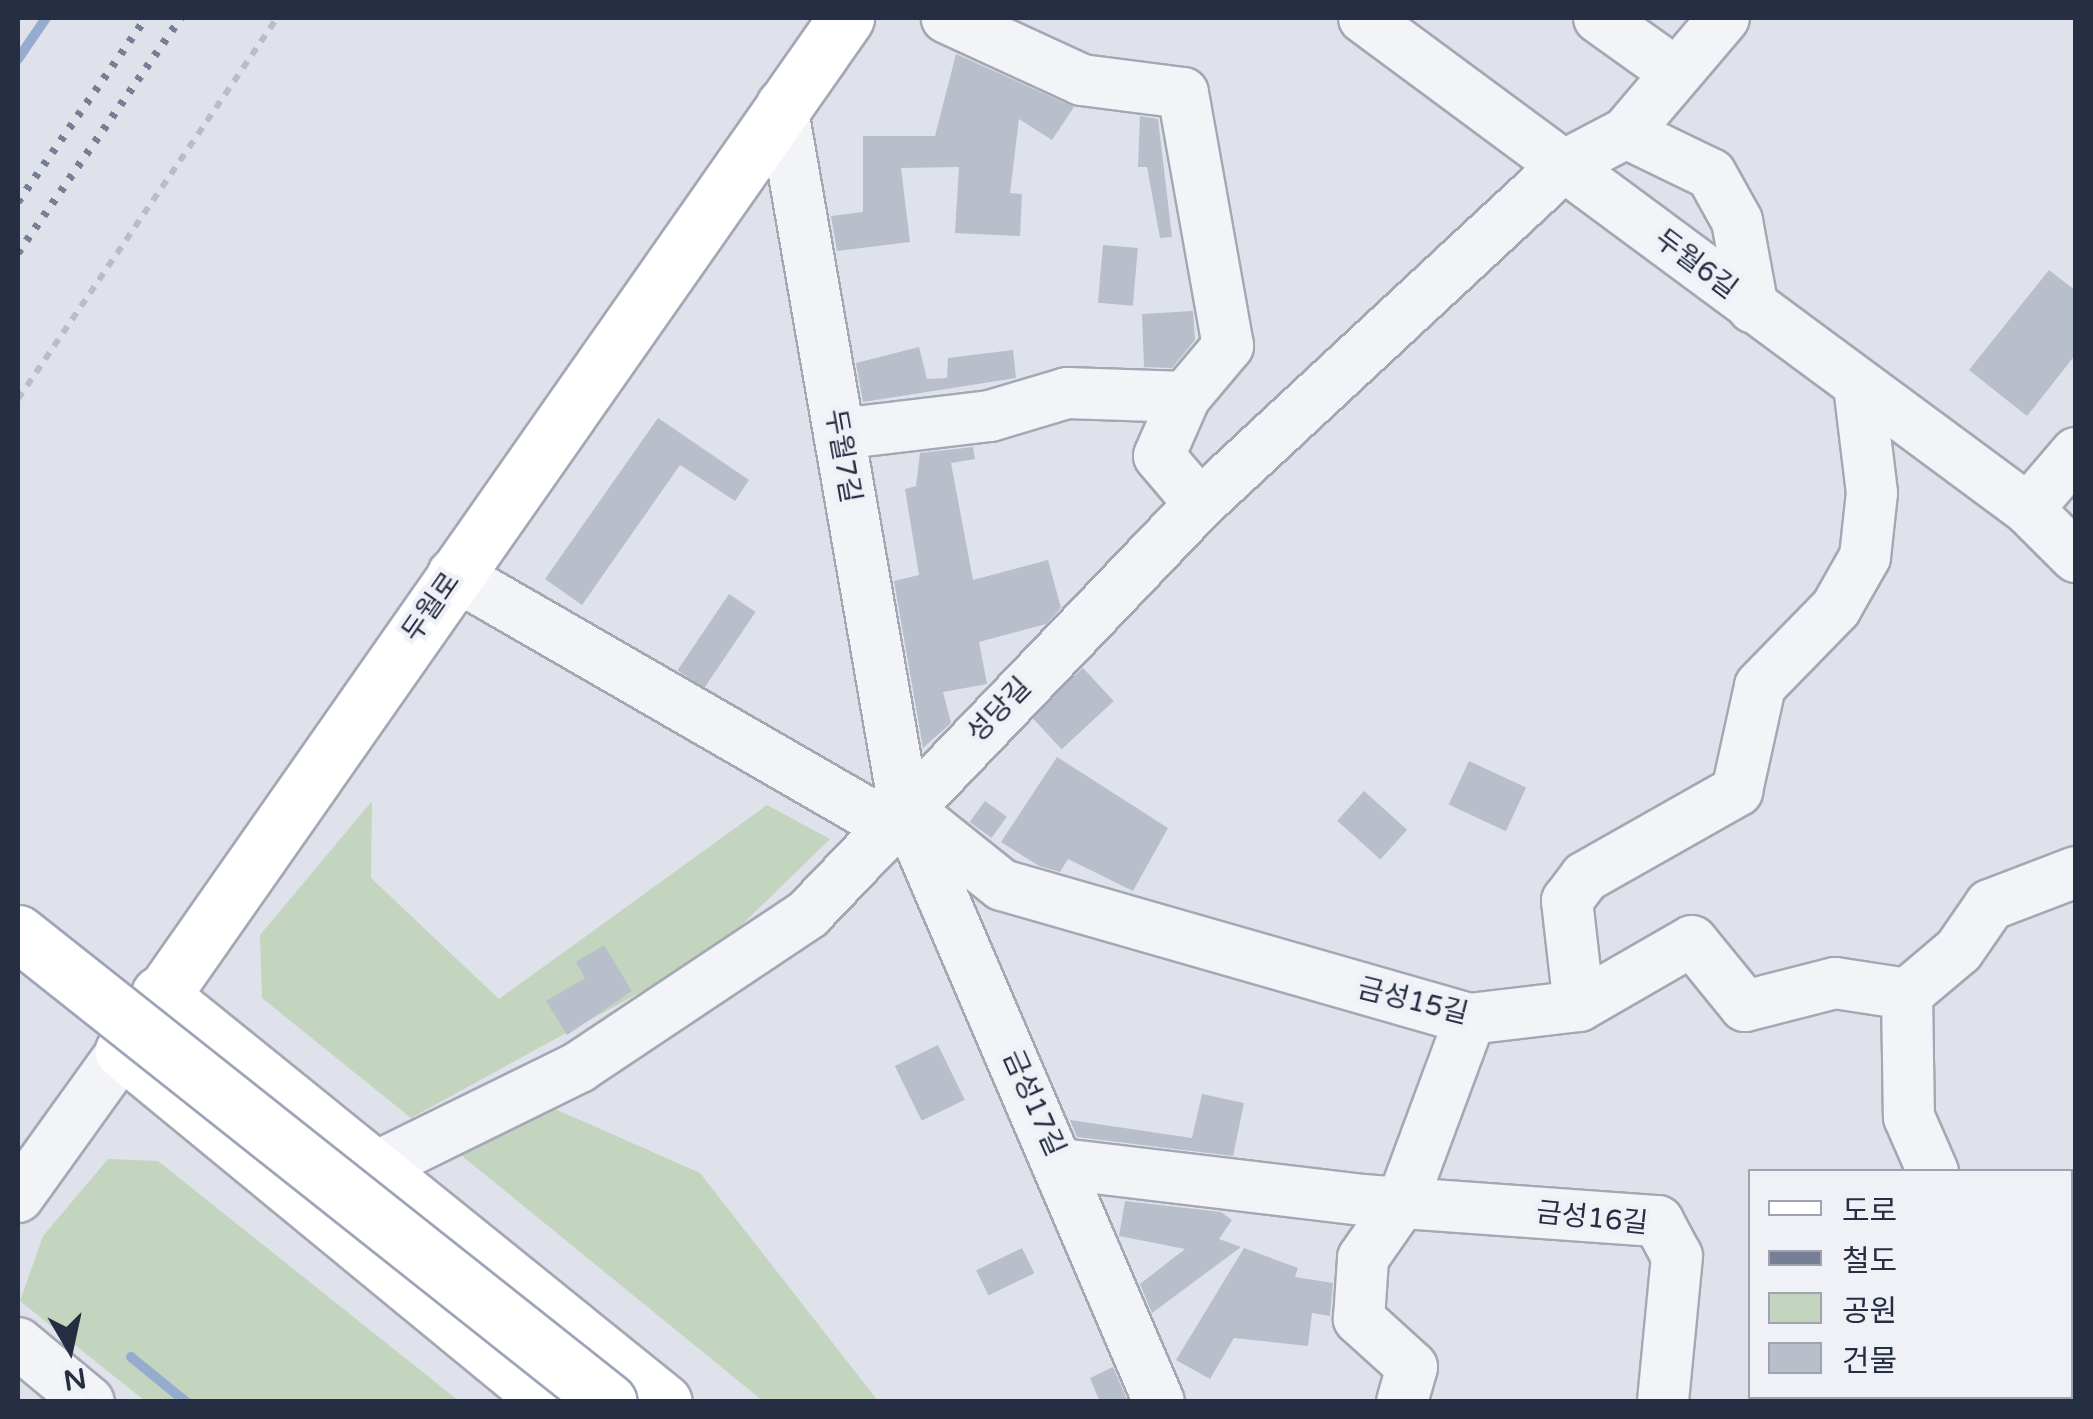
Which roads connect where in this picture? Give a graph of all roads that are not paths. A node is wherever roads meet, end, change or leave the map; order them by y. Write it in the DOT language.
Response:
graph roads {
  1 [pos="1364,18"];
  2 [pos="1599,18"];
  3 [pos="1724,18"];
  4 [pos="960,21"];
  5 [pos="838,23"];
  6 [pos="1676,74"];
  7 [pos="782,105"];
  8 [pos="1626,133"];
  9 [pos="1565,165"];
  10 [pos="1754,308"];
  11 [pos="1858,385"];
  12 [pos="1185,396"];
  13 [pos="839,434"];
  14 [pos="2076,453"];
  15 [pos="1200,504"];
  16 [pos="2028,510"];
  17 [pos="2076,557"];
  18 [pos="453,574"];
  19 [pos="896,816"];
  20 [pos="2076,872"];
  21 [pos="18,932"];
  22 [pos="159,994"];
  23 [pos="1908,994"];
  24 [pos="1579,1006"];
  25 [pos="1470,1019"];
  26 [pos="123,1051"];
  27 [pos="1060,1164"];
  28 [pos="372,1169"];
  29 [pos="1932,1169"];
  30 [pos="18,1197"];
  31 [pos="1402,1202"];
  32 [pos="18,1343"];
  33 [pos="90,1402"];
  34 [pos="550,1402"];
  35 [pos="609,1402"];
  36 [pos="664,1402"];
  37 [pos="1159,1402"];
  38 [pos="1402,1402"];
  39 [pos="1662,1402"];
  1 -- 9 [label="street, 두월6길"];
  2 -- 6 [label="street"];
  3 -- 6 [label="street"];
  4 -- 12 [label="street"];
  5 -- 7 [label="main road, 두월로"];
  6 -- 8 [label="street"];
  7 -- 13 [label="street, 두월7길"];
  7 -- 18 [label="main road, 두월로"];
  8 -- 9 [label="street, 성당길"];
  8 -- 10 [label="street"];
  9 -- 10 [label="street, 두월6길"];
  9 -- 15 [label="street, 성당길"];
  10 -- 11 [label="street, 두월6길"];
  11 -- 16 [label="street, 두월6길"];
  11 -- 24 [label="street"];
  12 -- 13 [label="street"];
  12 -- 15 [label="street"];
  13 -- 19 [label="street, 두월7길"];
  14 -- 16 [label="street"];
  15 -- 19 [label="street, 성당길"];
  16 -- 17 [label="street, 두월6길"];
  18 -- 19 [label="street, 금성15길"];
  18 -- 22 [label="main road, 두월로"];
  19 -- 25 [label="street, 금성15길"];
  19 -- 27 [label="street, 금성17길"];
  19 -- 28 [label="street, 성당길"];
  20 -- 23 [label="street"];
  21 -- 35 [label="main road, bridge"];
  22 -- 26 [label="main road, 두월로"];
  22 -- 28 [label="main road"];
  23 -- 24 [label="street, 금성15길"];
  23 -- 29 [label="street"];
  24 -- 25 [label="street, 금성15길"];
  25 -- 31 [label="street"];
  26 -- 30 [label="street, 두월로"];
  26 -- 34 [label="main road"];
  27 -- 31 [label="street, 금성16길"];
  27 -- 37 [label="street, 금성17길"];
  28 -- 36 [label="main road"];
  31 -- 38 [label="street"];
  31 -- 39 [label="street, 금성16길"];
  32 -- 33 [label="street"];
}
